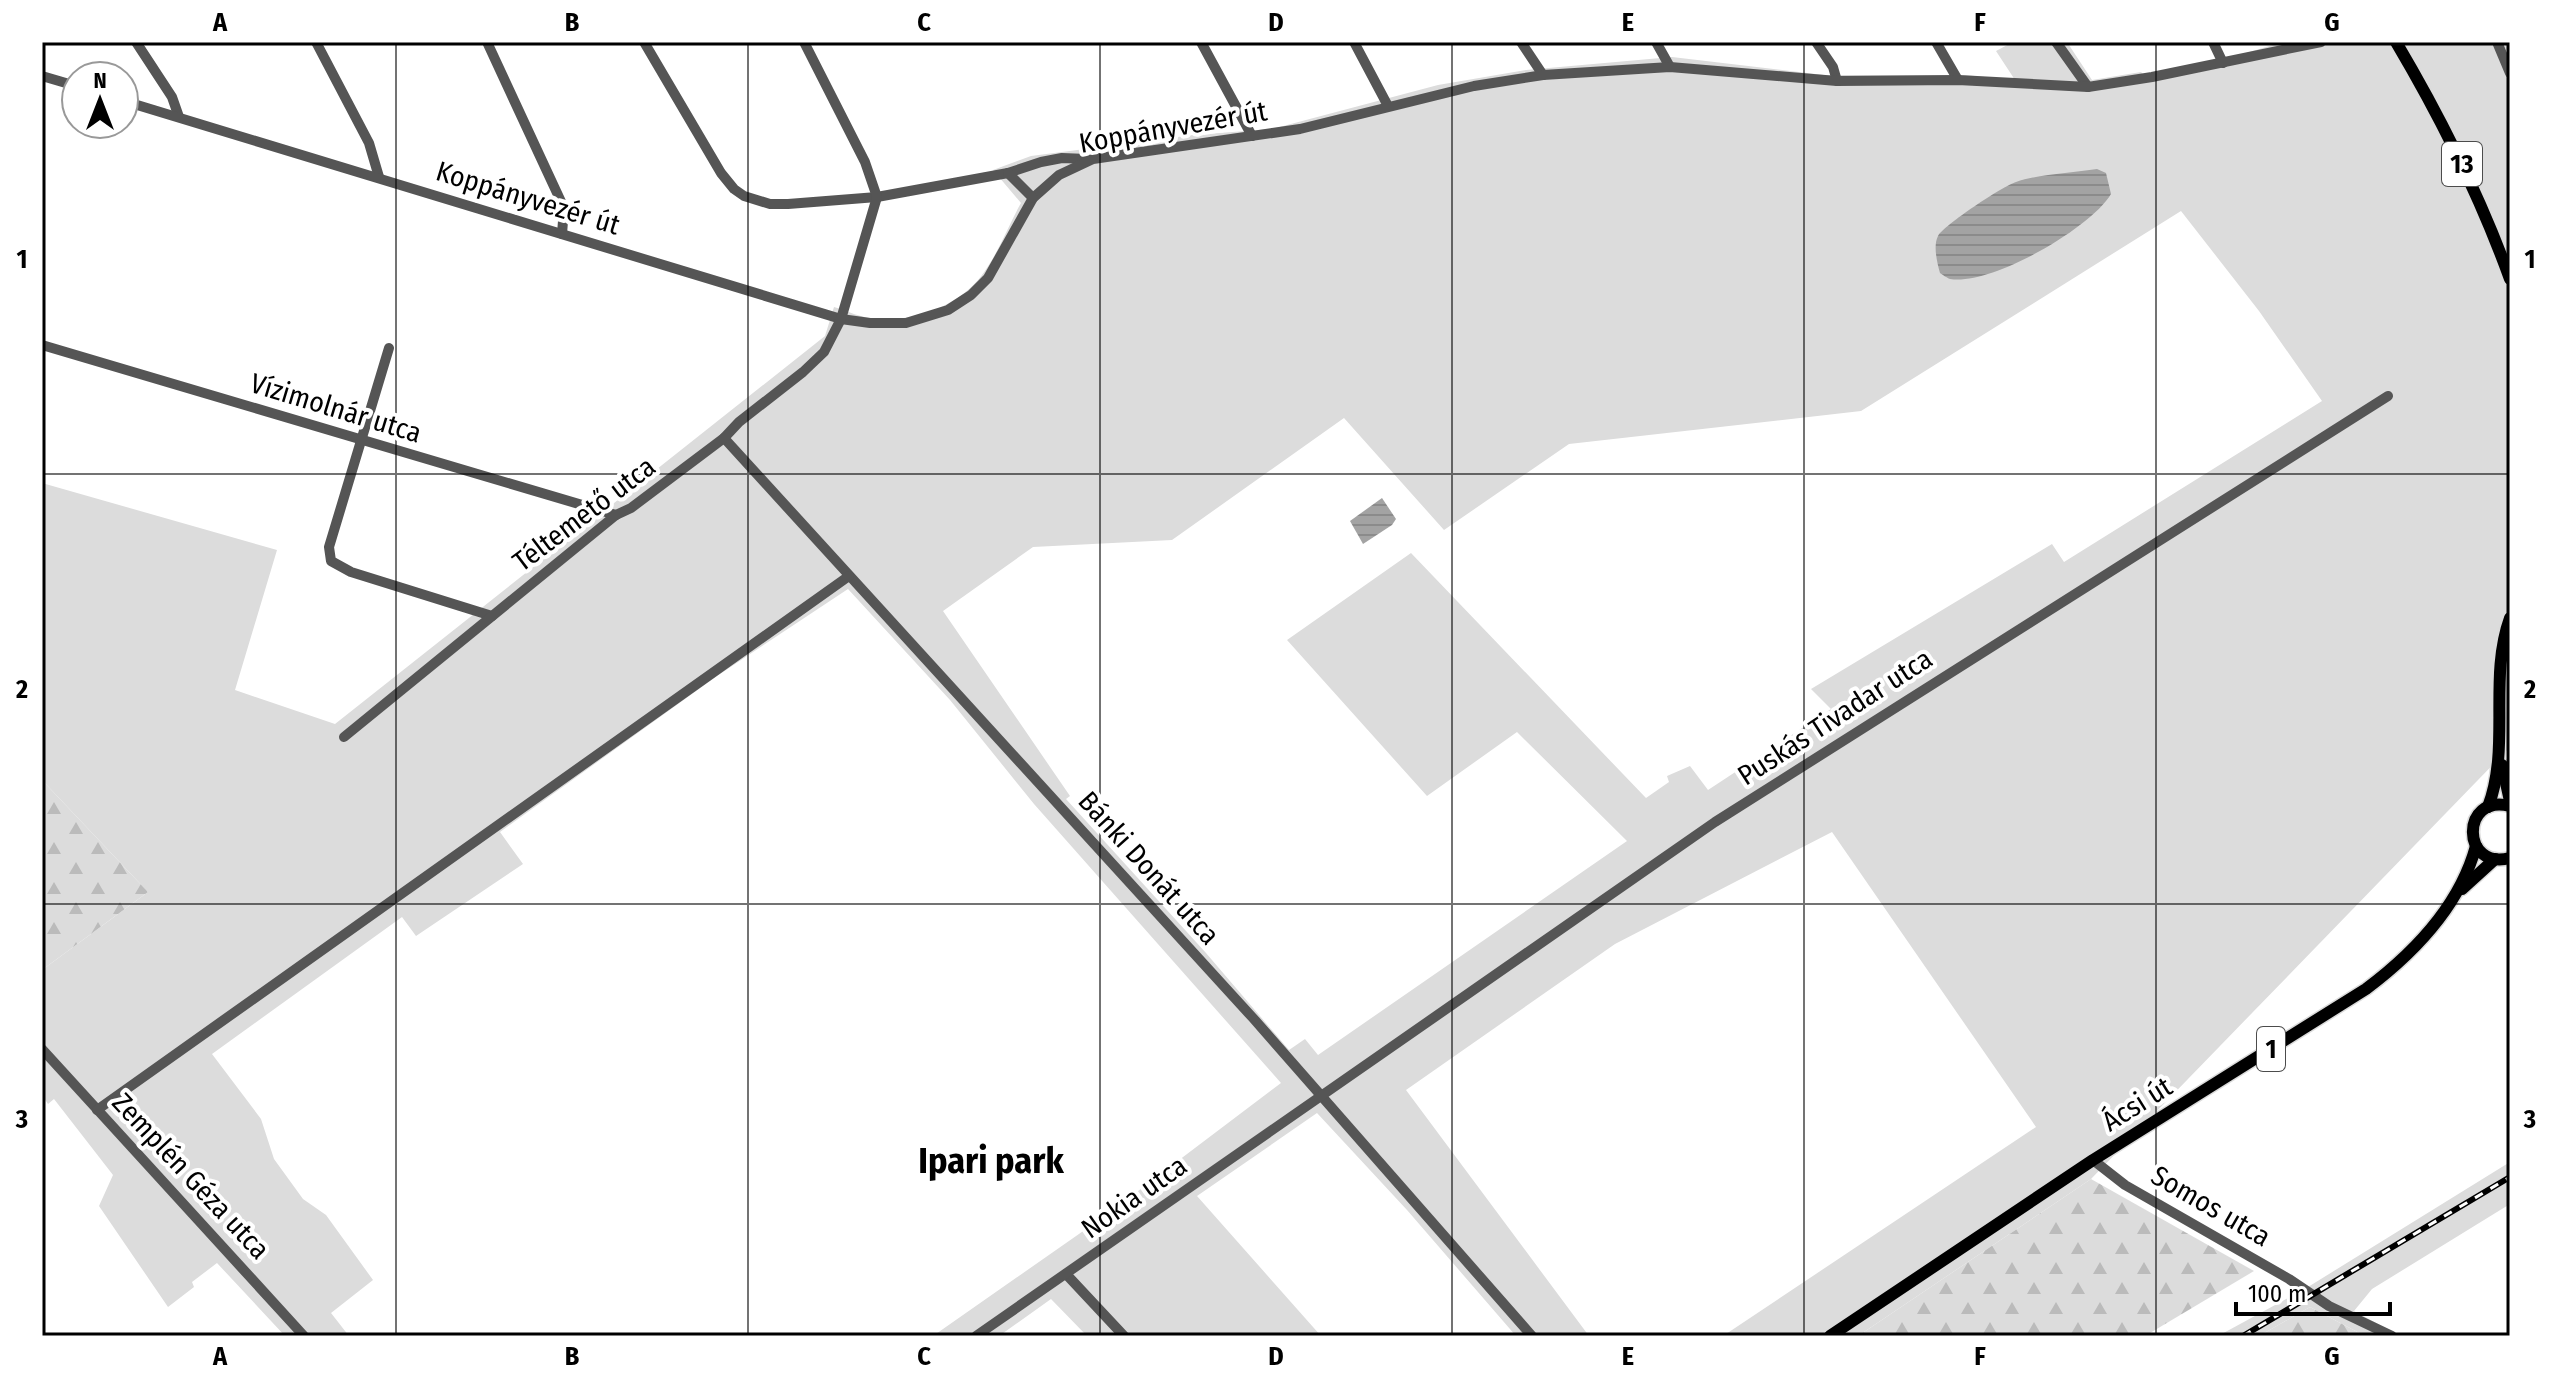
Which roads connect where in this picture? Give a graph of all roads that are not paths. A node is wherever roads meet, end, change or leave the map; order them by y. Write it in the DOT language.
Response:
graph roads {
  1 [pos="136,42"];
  2 [pos="316,42"];
  3 [pos="487,42"];
  4 [pos="644,42"];
  5 [pos="804,42"];
  6 [pos="1201,42"];
  7 [pos="1354,42"];
  8 [pos="1521,42"];
  9 [pos="1656,42"];
  10 [pos="1816,42"];
  11 [pos="1936,42"];
  12 [pos="2056,42"];
  13 [pos="2213,42"];
  14 [pos="2321,42"];
  15 [pos="2396,42"];
  16 [pos="2497,42"];
  17 [pos="2223,63"];
  18 [pos="1670,67"];
  19 [pos="2510,73"];
  20 [pos="1543,75"];
  21 [pos="1958,80"];
  22 [pos="1837,81"];
  23 [pos="2088,87"];
  24 [pos="140,106"];
  25 [pos="1388,106"];
  26 [pos="179,117"];
  27 [pos="1252,136"];
  28 [pos="1093,159"];
  29 [pos="1008,173"];
  30 [pos="379,177"];
  31 [pos="877,197"];
  32 [pos="1033,198"];
  33 [pos="562,234"];
  34 [pos="2510,279"];
  35 [pos="841,319"];
  36 [pos="42,345"];
  37 [pos="389,348"];
  38 [pos="2388,396"];
  39 [pos="724,438"];
  40 [pos="359,441"];
  41 [pos="616,515"];
  42 [pos="849,576"];
  43 [pos="492,616"];
  44 [pos="2510,618"];
  45 [pos="344,737"];
  46 [pos="2499,746"];
  47 [pos="2510,804"];
  48 [pos="2488,807"];
  49 [pos="2476,846"];
  50 [pos="2510,858"];
  51 [pos="2495,859"];
  52 [pos="2455,896"];
  53 [pos="42,1049"];
  54 [pos="1321,1097"];
  55 [pos="97,1110"];
  56 [pos="2093,1160"];
  57 [pos="1066,1274"];
  58 [pos="304,1336"];
  59 [pos="976,1336"];
  60 [pos="1124,1336"];
  61 [pos="1532,1336"];
  62 [pos="1830,1336"];
  63 [pos="2392,1336"];
  1 -- 26 [label="street"];
  2 -- 30 [label="street"];
  3 -- 33 [label="street"];
  4 -- 31 [label="street"];
  5 -- 31 [label="street"];
  6 -- 27 [label="street"];
  7 -- 25 [label="street"];
  8 -- 20 [label="street"];
  9 -- 18 [label="street"];
  10 -- 22 [label="street"];
  11 -- 21 [label="street"];
  12 -- 23 [label="street"];
  13 -- 17 [label="street"];
  14 -- 17 [label="street, Koppányvezér út"];
  15 -- 34 [label="main road, 13"];
  16 -- 19 [label="street"];
  17 -- 23 [label="street, Koppányvezér út"];
  18 -- 20 [label="street, Koppányvezér út"];
  18 -- 22 [label="street, Koppányvezér út"];
  20 -- 25 [label="street, Koppányvezér út"];
  21 -- 22 [label="street, Koppányvezér út"];
  21 -- 23 [label="street, Koppányvezér út"];
  24 -- 26 [label="street, Koppányvezér út"];
  25 -- 27 [label="street, Koppányvezér út"];
  26 -- 30 [label="street, Koppányvezér út"];
  27 -- 28 [label="street, Koppányvezér út"];
  28 -- 29 [label="street"];
  28 -- 32 [label="street, Koppányvezér út"];
  29 -- 31 [label="street"];
  29 -- 32 [label="street"];
  30 -- 33 [label="street, Koppányvezér út"];
  31 -- 35 [label="street, Téltemető utca"];
  32 -- 35 [label="street, Koppányvezér út"];
  33 -- 35 [label="street, Koppányvezér út"];
  35 -- 39 [label="street, Téltemető utca"];
  36 -- 40 [label="street, Vízimolnár utca"];
  37 -- 40 [label="street"];
  38 -- 54 [label="street, Puskás Tivadar utca"];
  39 -- 41 [label="street, Téltemető utca"];
  39 -- 42 [label="street, Bánki Donát utca"];
  40 -- 41 [label="street, Vízimolnár utca"];
  40 -- 43 [label="street"];
  41 -- 43 [label="street, Téltemető utca"];
  42 -- 54 [label="street, Bánki Donát utca"];
  42 -- 55 [label="street"];
  43 -- 45 [label="street, Téltemető utca"];
  44 -- 46 [label="main road"];
  46 -- 47 [label="main road"];
  46 -- 48 [label="main road"];
  47 -- 48 [label="main road"];
  48 -- 49 [label="main road, 1"];
  49 -- 51 [label="main road"];
  49 -- 52 [label="main road, Ácsi út / 1"];
  50 -- 51 [label="main road"];
  51 -- 52 [label="main road, Ácsi út / 1"];
  52 -- 56 [label="main road, Ácsi út / 1"];
  53 -- 55 [label="street, Zemplén Géza utca"];
  54 -- 57 [label="street, Nokia utca"];
  54 -- 61 [label="street, Bánki Donát utca"];
  55 -- 58 [label="street, Zemplén Géza utca"];
  56 -- 62 [label="main road, Ácsi út / 1"];
  56 -- 63 [label="street, Somos utca"];
  57 -- 59 [label="street, Nokia utca"];
  57 -- 60 [label="street"];
}
